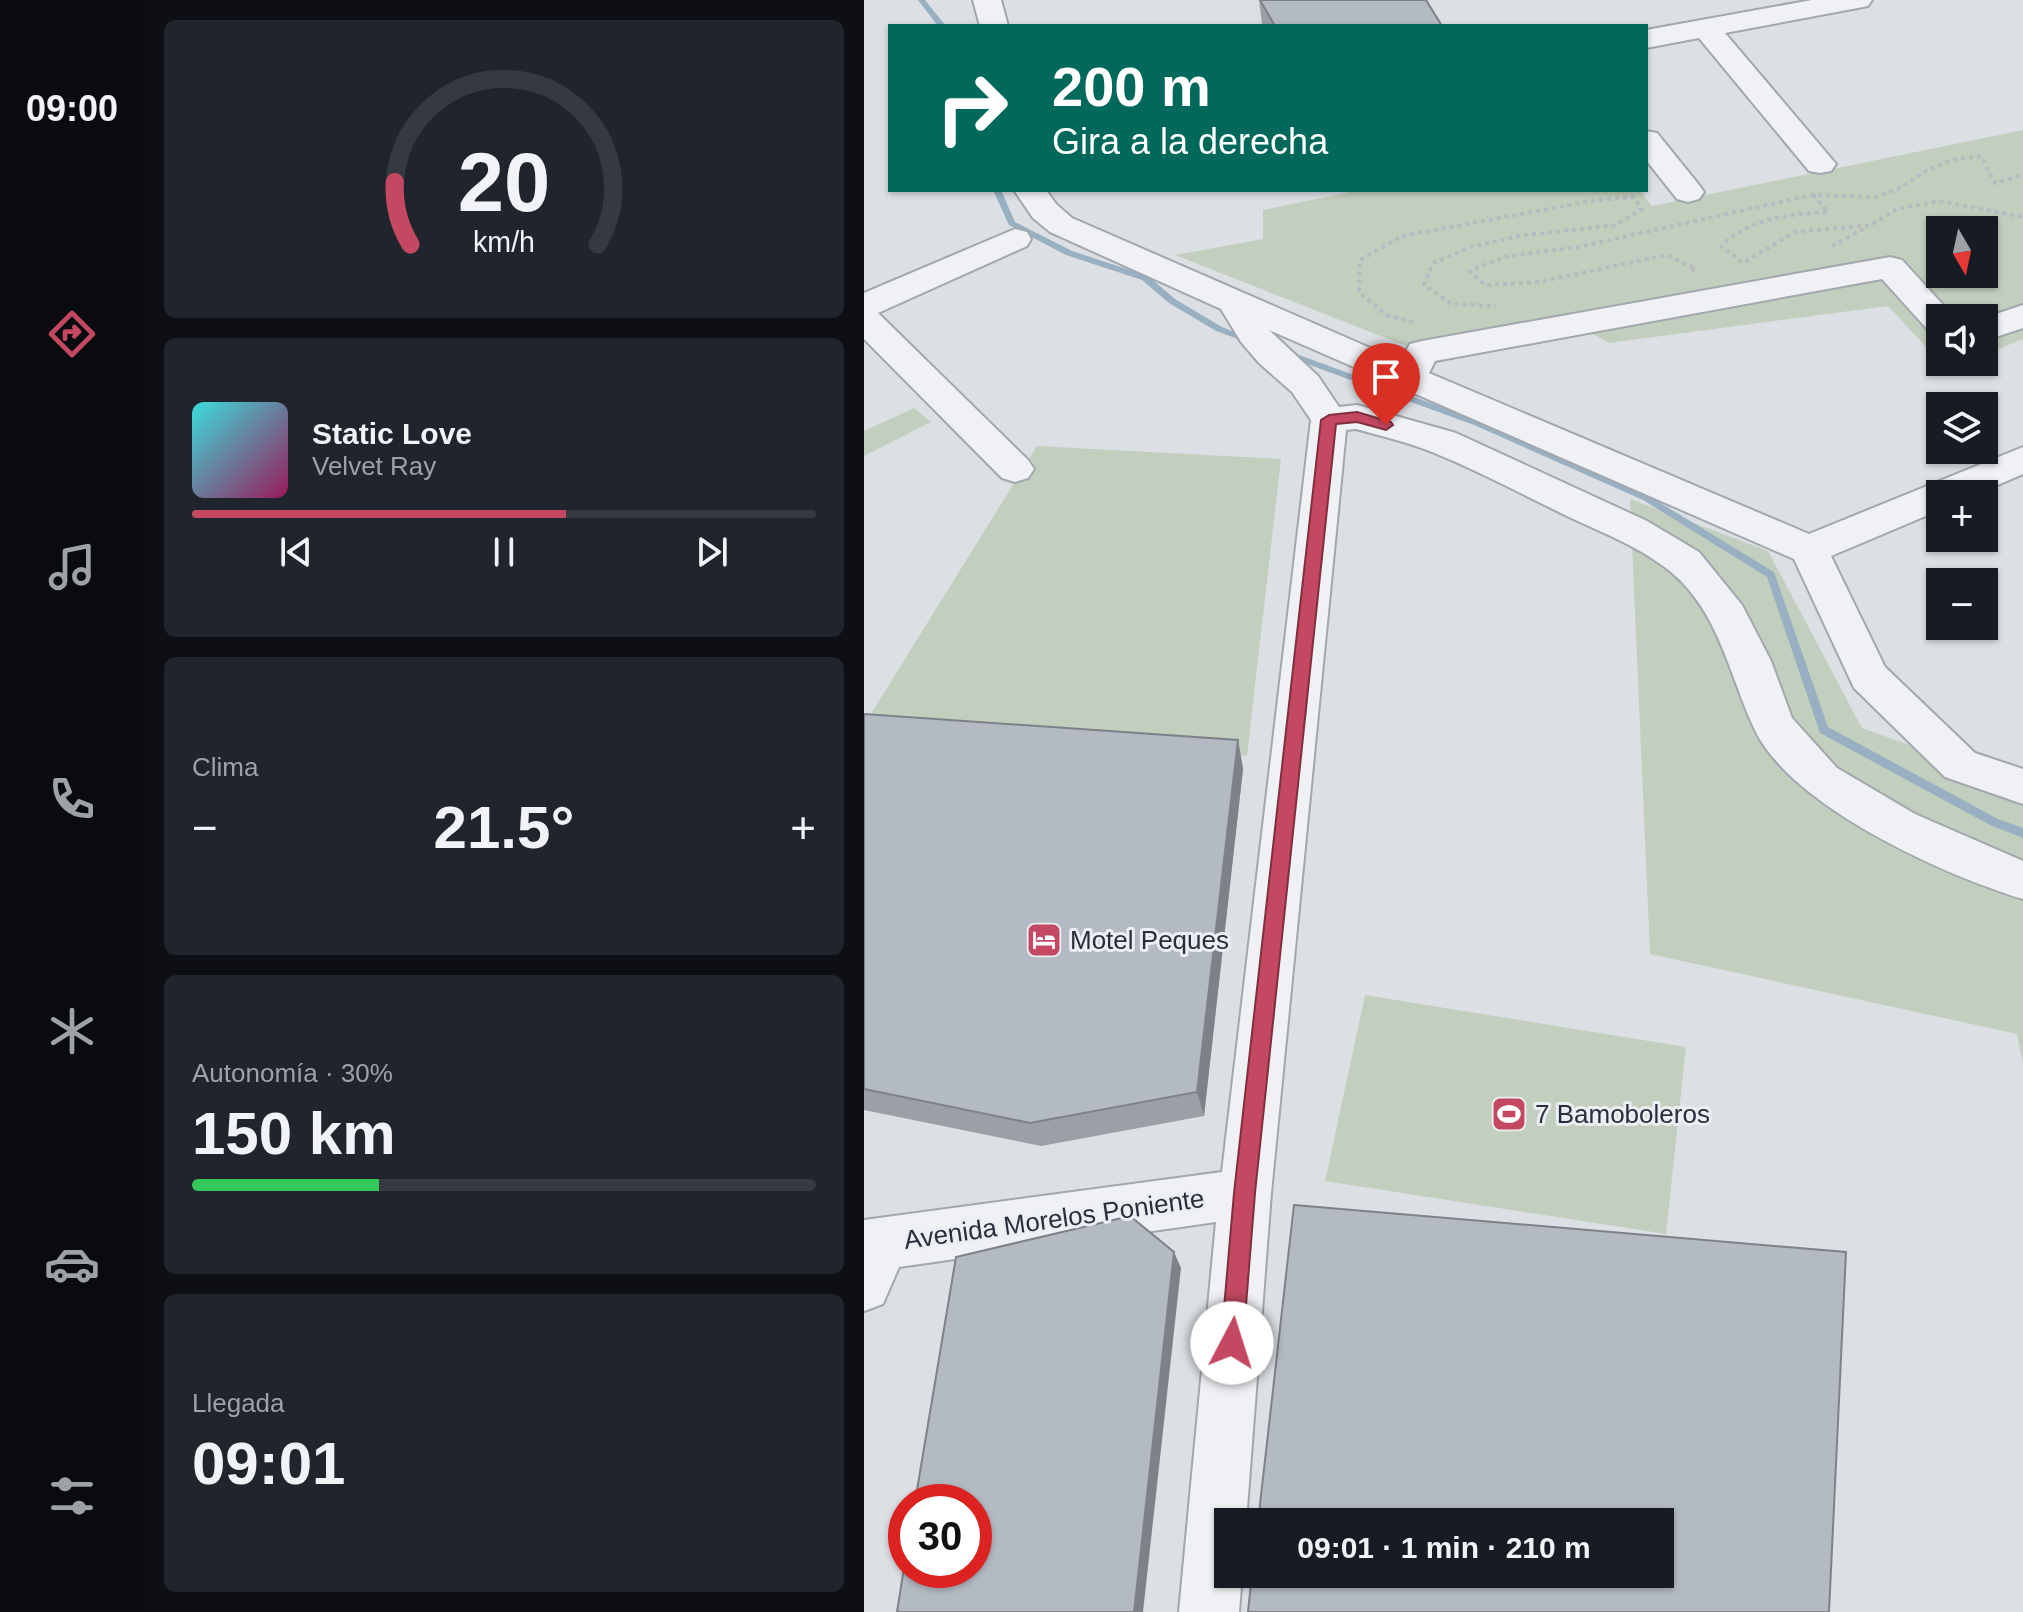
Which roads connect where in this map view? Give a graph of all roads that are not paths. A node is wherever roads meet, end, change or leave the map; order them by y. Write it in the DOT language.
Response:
graph roads {
  1 [pos="987,0"];
  2 [pos="1858,0"];
  3 [pos="1759,8"];
  4 [pos="993,24"];
  5 [pos="1705,27"];
  6 [pos="1648,39"];
  7 [pos="1648,142"];
  8 [pos="1820,164"];
  9 [pos="1031,192"];
  10 [pos="1688,192"];
  11 [pos="1015,239"];
  12 [pos="1233,302"];
  13 [pos="864,306"];
  14 [pos="1926,307"];
  15 [pos="2023,316"];
  16 [pos="864,319"];
  17 [pos="1998,325"];
  18 [pos="1416,365"];
  19 [pos="1329,420"];
  20 [pos="2023,460"];
  21 [pos="1015,469"];
  22 [pos="1975,480"];
  23 [pos="1926,500"];
  24 [pos="1809,550"];
  25 [pos="2023,787"];
  26 [pos="2023,880"];
  27 [pos="1245,1193"];
  28 [pos="870,1257"];
  29 [pos="1209,1612"];
  1 -- 4 [label="street"];
  2 -- 3 [label="street"];
  3 -- 5 [label="street"];
  5 -- 6 [label="street"];
  5 -- 8 [label="street"];
  7 -- 10 [label="street"];
  9 -- 12 [label="street"];
  11 -- 13 [label="street"];
  12 -- 18 [label="street"];
  12 -- 19 [label="street"];
  14 -- 18 [label="street"];
  15 -- 17 [label="street"];
  16 -- 21 [label="street"];
  18 -- 24 [label="street"];
  19 -- 26 [label="street"];
  19 -- 27 [label="street"];
  20 -- 22 [label="street"];
  23 -- 24 [label="street"];
  24 -- 25 [label="street"];
  27 -- 28 [label="street, Avenida Morelos Poniente"];
  27 -- 29 [label="street"];
}
